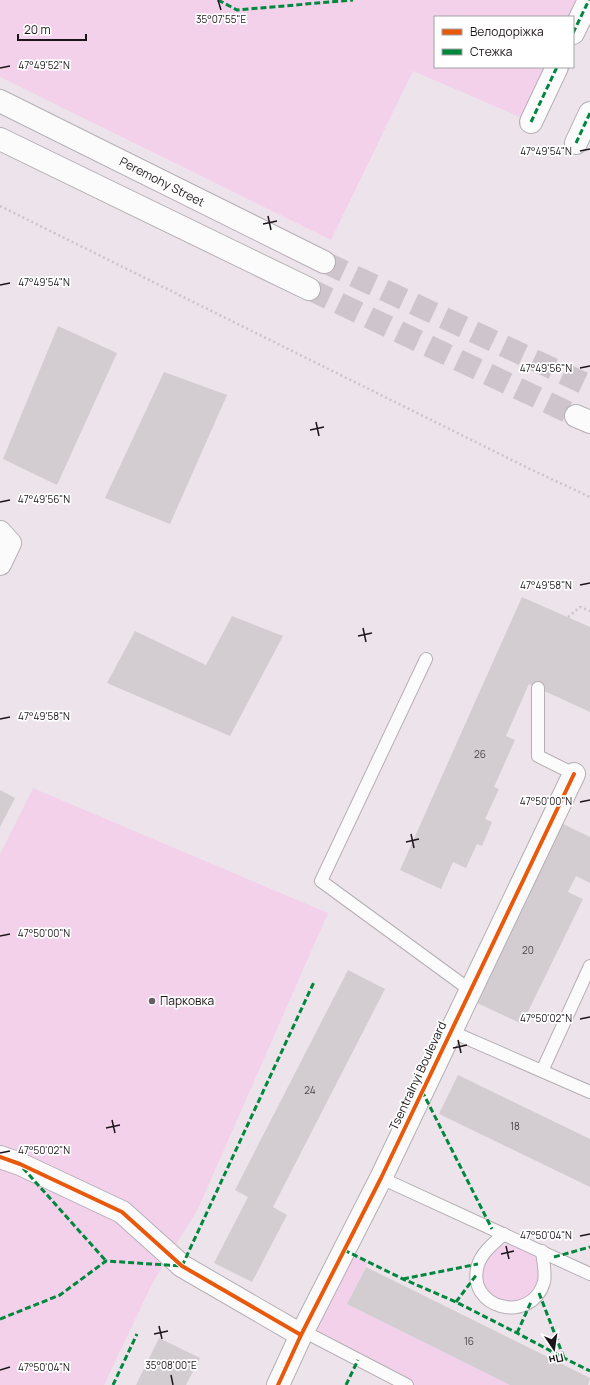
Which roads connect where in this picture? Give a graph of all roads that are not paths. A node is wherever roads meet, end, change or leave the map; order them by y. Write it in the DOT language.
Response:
graph roads {
  1 [pos="589,0"];
  2 [pos="574,31"];
  3 [pos="557,68"];
  4 [pos="0,101"];
  5 [pos="590,113"];
  6 [pos="531,122"];
  7 [pos="0,139"];
  8 [pos="576,142"];
  9 [pos="324,262"];
  10 [pos="309,289"];
  11 [pos="0,532"];
  12 [pos="0,564"];
  13 [pos="426,659"];
  14 [pos="538,688"];
  15 [pos="574,774"];
  16 [pos="590,966"];
  17 [pos="470,990"];
  18 [pos="450,1031"];
  19 [pos="542,1071"];
  20 [pos="590,1092"];
  21 [pos="0,1157"];
  22 [pos="381,1178"];
  23 [pos="492,1229"];
  24 [pos="504,1234"];
  25 [pos="492,1245"];
  26 [pos="542,1252"];
  27 [pos="554,1257"];
  28 [pos="544,1268"];
  29 [pos="590,1274"];
  30 [pos="302,1333"];
  31 [pos="278,1385"];
  32 [pos="408,1385"];
  1 -- 2 [label="street"];
  3 -- 6 [label="street"];
  4 -- 9 [label="street, Peremohy Street"];
  5 -- 8 [label="street"];
  7 -- 10 [label="street"];
  11 -- 12 [label="street"];
  13 -- 17 [label="lane"];
  14 -- 15 [label="lane"];
  15 -- 17 [label="street, Tsentralnyi Boulevard"];
  16 -- 19 [label="lane"];
  17 -- 18 [label="street, Tsentralnyi Boulevard"];
  18 -- 19 [label="lane"];
  18 -- 22 [label="street, Tsentralnyi Boulevard"];
  19 -- 20 [label="lane"];
  21 -- 30 [label="street"];
  22 -- 23 [label="lane"];
  22 -- 30 [label="street, Tsentralnyi Boulevard"];
  23 -- 24 [label="lane"];
  23 -- 25 [label="lane"];
  24 -- 25 [label="lane"];
  24 -- 26 [label="lane"];
  25 -- 28 [label="lane"];
  26 -- 27 [label="lane"];
  26 -- 28 [label="lane"];
  27 -- 28 [label="lane"];
  27 -- 29 [label="lane"];
  30 -- 31 [label="street, Tsentralnyi Boulevard"];
  30 -- 32 [label="lane"];
}
